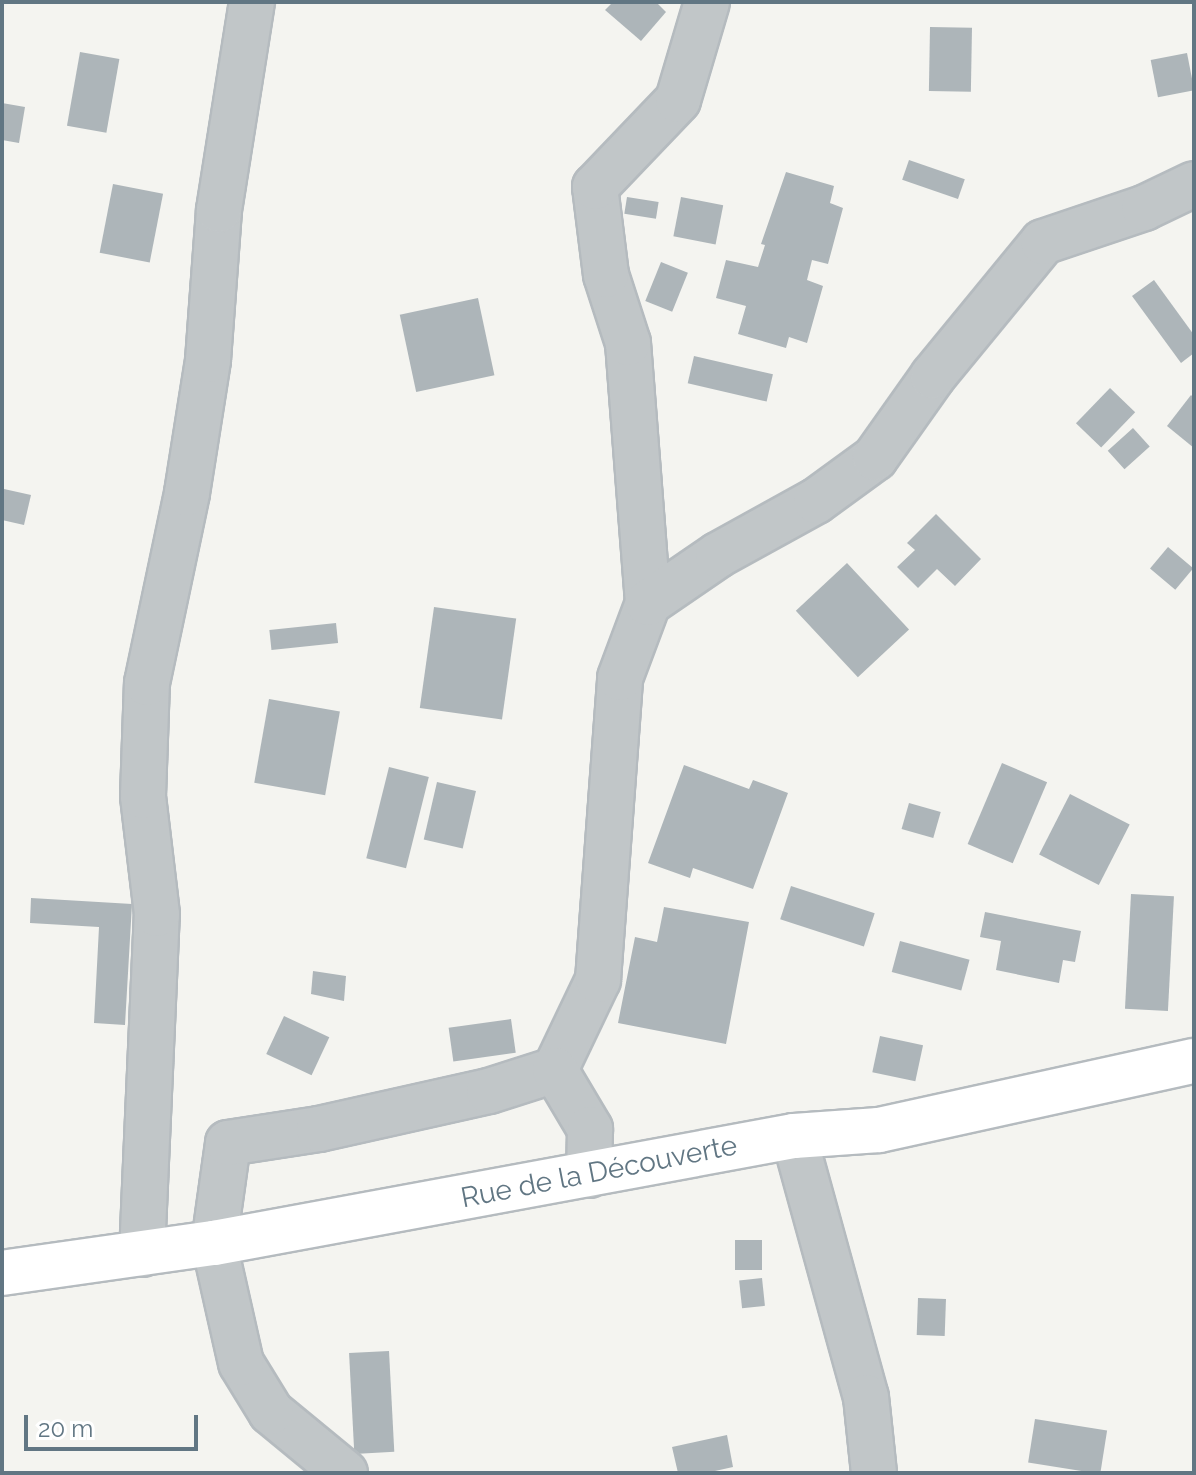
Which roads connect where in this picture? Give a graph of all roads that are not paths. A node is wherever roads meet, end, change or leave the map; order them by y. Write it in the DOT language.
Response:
graph roads {
  1 [pos="252,2"];
  2 [pos="707,2"];
  3 [pos="1194,184"];
  4 [pos="648,603"];
  5 [pos="1194,1061"];
  6 [pos="555,1070"];
  7 [pos="794,1136"];
  8 [pos="589,1175"];
  9 [pos="214,1243"];
  10 [pos="142,1254"];
  11 [pos="2,1273"];
  12 [pos="345,1473"];
  13 [pos="874,1473"];
  1 -- 10 [label="street"];
  2 -- 4 [label="street"];
  3 -- 4 [label="street"];
  4 -- 6 [label="street"];
  5 -- 7 [label="street, Rue de la Découverte"];
  6 -- 8 [label="street"];
  6 -- 9 [label="street"];
  7 -- 8 [label="street, Rue de la Découverte"];
  7 -- 13 [label="street"];
  8 -- 9 [label="street, Rue de la Découverte"];
  9 -- 10 [label="street, Rue de la Découverte"];
  9 -- 12 [label="street"];
  10 -- 11 [label="street, Rue de la Découverte"];
}
